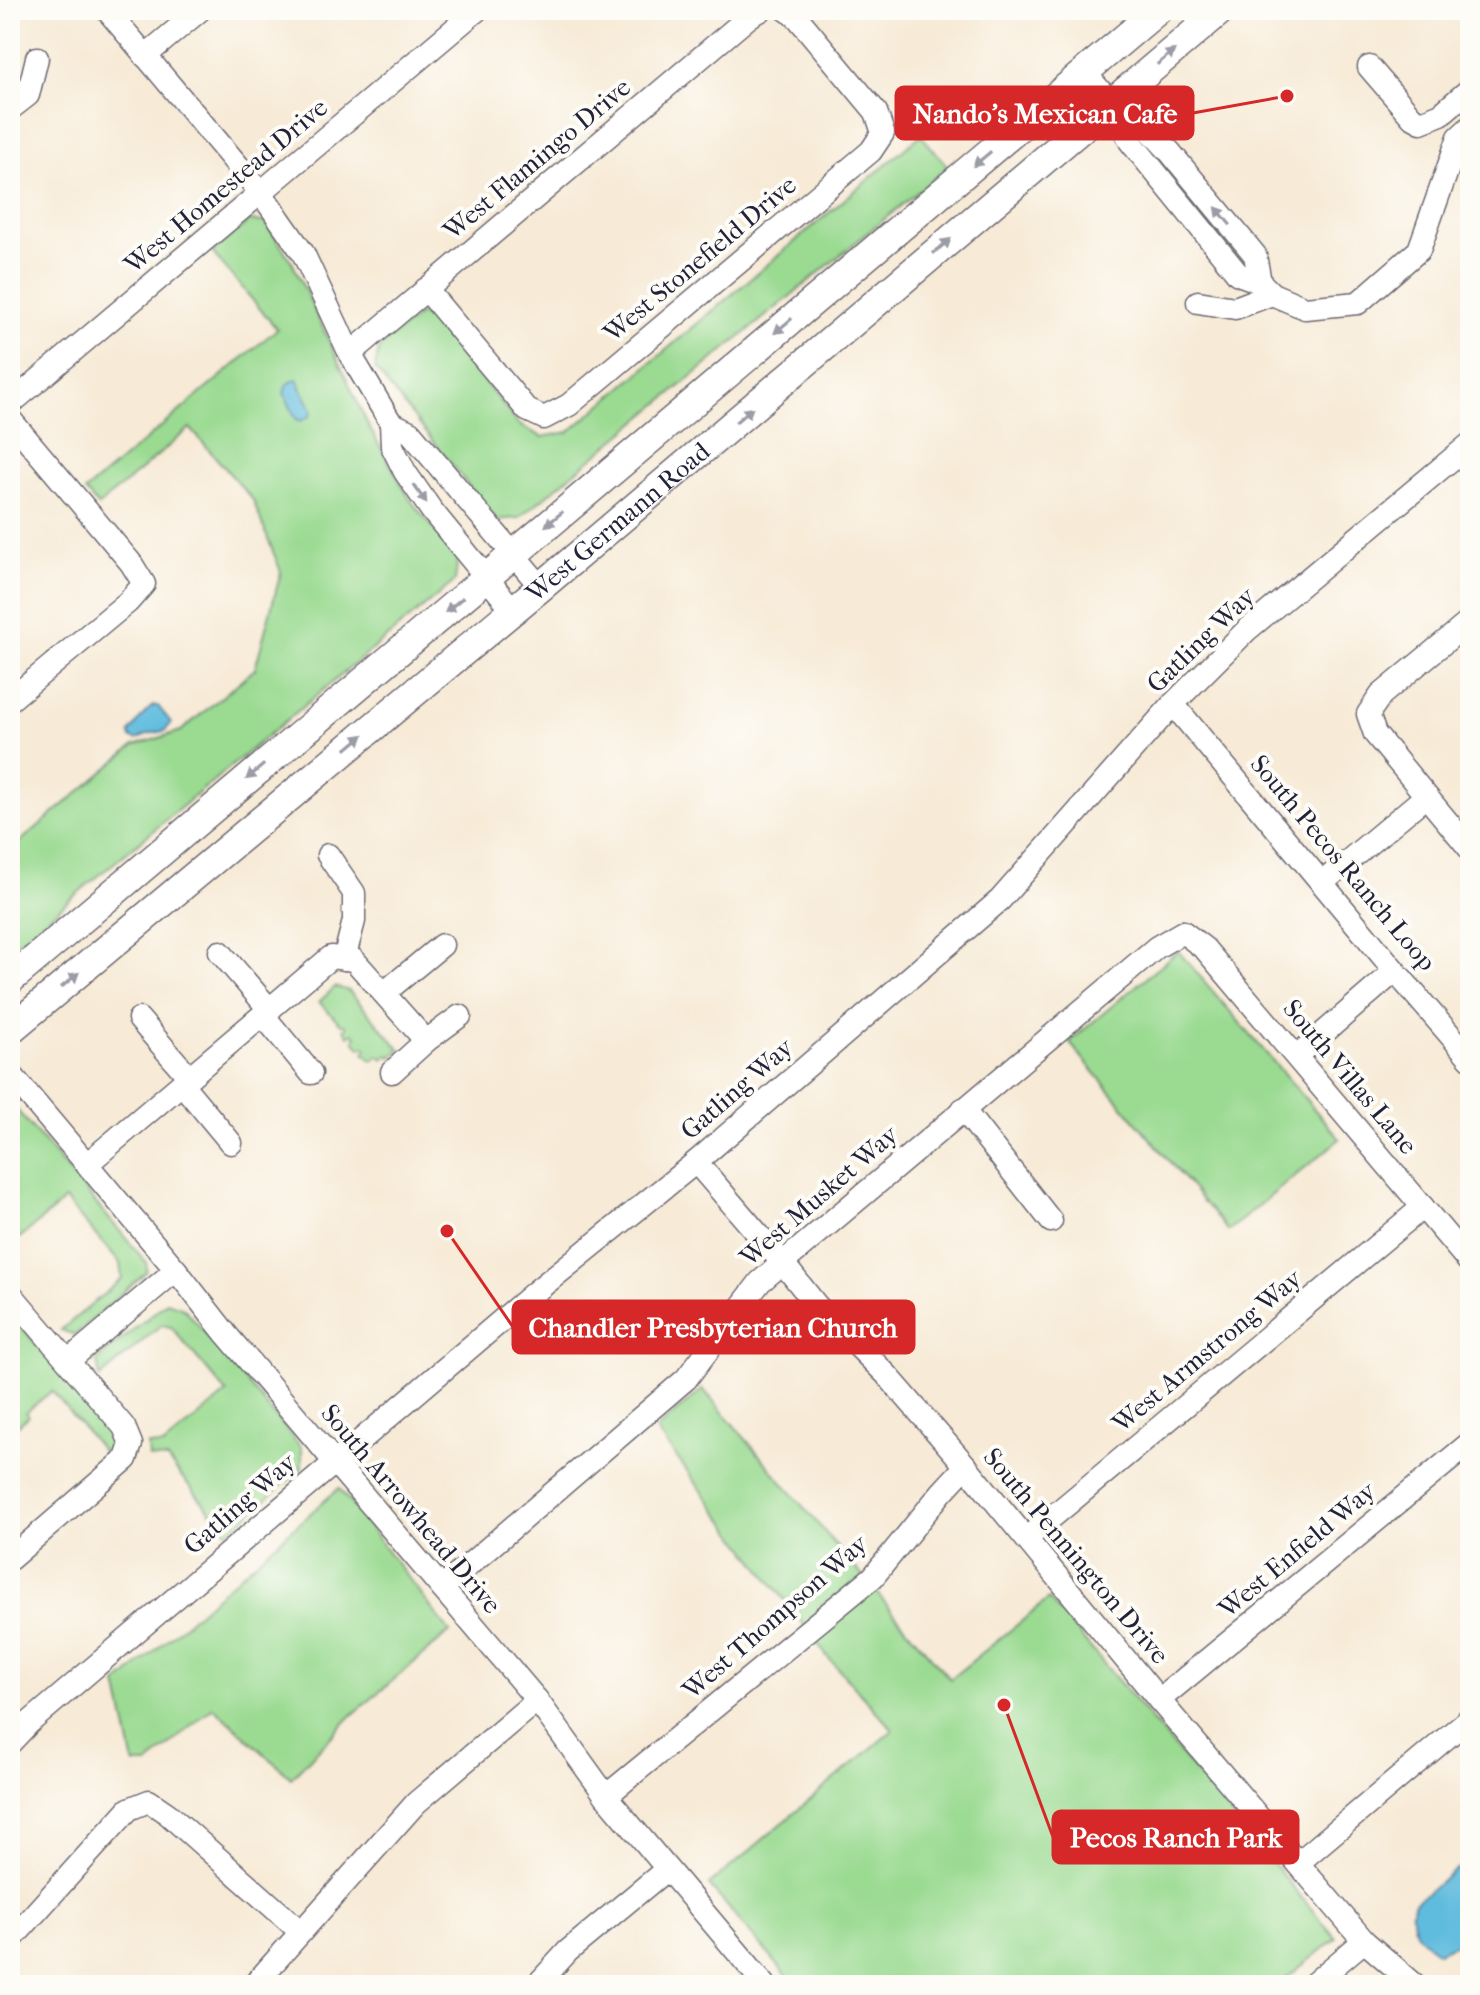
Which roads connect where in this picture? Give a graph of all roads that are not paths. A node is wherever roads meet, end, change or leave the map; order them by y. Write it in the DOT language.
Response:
graph roads {
  1 [pos="107,10"];
  2 [pos="200,10"];
  3 [pos="477,10"];
  4 [pos="761,10"];
  5 [pos="787,10"];
  6 [pos="1158,10"];
  7 [pos="1221,10"];
  8 [pos="145,56"];
  9 [pos="37,58"];
  10 [pos="1369,67"];
  11 [pos="1084,72"];
  12 [pos="1470,89"];
  13 [pos="1111,103"];
  14 [pos="10,109"];
  15 [pos="1470,127"];
  16 [pos="261,193"];
  17 [pos="1266,288"];
  18 [pos="426,289"];
  19 [pos="1198,302"];
  20 [pos="350,354"];
  21 [pos="10,404"];
  22 [pos="10,419"];
  23 [pos="391,423"];
  24 [pos="1470,444"];
  25 [pos="513,554"];
  26 [pos="487,577"];
  27 [pos="541,587"];
  28 [pos="513,610"];
  29 [pos="1470,621"];
  30 [pos="10,700"];
  31 [pos="1173,704"];
  32 [pos="1426,796"];
  33 [pos="1470,849"];
  34 [pos="328,855"];
  35 [pos="1323,882"];
  36 [pos="1183,932"];
  37 [pos="442,945"];
  38 [pos="220,952"];
  39 [pos="344,959"];
  40 [pos="1395,971"];
  41 [pos="10,980"];
  42 [pos="384,993"];
  43 [pos="266,1012"];
  44 [pos="460,1016"];
  45 [pos="139,1019"];
  46 [pos="10,1030"];
  47 [pos="426,1041"];
  48 [pos="1297,1056"];
  49 [pos="1470,1058"];
  50 [pos="392,1072"];
  51 [pos="10,1073"];
  52 [pos="311,1073"];
  53 [pos="185,1080"];
  54 [pos="963,1109"];
  55 [pos="231,1143"];
  56 [pos="696,1162"];
  57 [pos="87,1164"];
  58 [pos="1423,1207"];
  59 [pos="1051,1221"];
  60 [pos="782,1262"];
  61 [pos="1470,1263"];
  62 [pos="176,1270"];
  63 [pos="10,1293"];
  64 [pos="68,1361"];
  65 [pos="1470,1443"];
  66 [pos="335,1461"];
  67 [pos="966,1466"];
  68 [pos="1027,1538"];
  69 [pos="10,1559"];
  70 [pos="442,1588"];
  71 [pos="537,1700"];
  72 [pos="1159,1700"];
  73 [pos="1470,1718"];
  74 [pos="10,1743"];
  75 [pos="606,1796"];
  76 [pos="1298,1863"];
  77 [pos="667,1869"];
  78 [pos="301,1932"];
  79 [pos="10,1941"];
  80 [pos="1364,1941"];
  81 [pos="254,1985"];
  82 [pos="537,1985"];
  83 [pos="765,1985"];
  84 [pos="1312,1985"];
  85 [pos="1415,1985"];
  1 -- 8 [label="street"];
  2 -- 8 [label="street"];
  3 -- 16 [label="street, West Homestead Drive"];
  4 -- 18 [label="street, West Flamingo Drive"];
  5 -- 18 [label="street, West Stonefield Drive"];
  6 -- 11 [label="main road, West Germann Road"];
  13 -- 7 [label="main road, West Germann Road, one-way"];
  8 -- 16 [label="street"];
  9 -- 14 [label="street"];
  10 -- 12 [label="street"];
  11 -- 13 [label="street"];
  11 -- 25 [label="main road, West Germann Road, one-way"];
  13 -- 17 [label="street"];
  27 -- 13 [label="main road, West Germann Road, one-way"];
  15 -- 17 [label="street"];
  16 -- 20 [label="street"];
  16 -- 21 [label="street, West Homestead Drive"];
  17 -- 19 [label="street"];
  18 -- 20 [label="street, West Flamingo Drive"];
  20 -- 23 [label="street"];
  22 -- 30 [label="street"];
  23 -- 25 [label="street"];
  23 -- 26 [label="street, one-way"];
  24 -- 31 [label="street, Gatling Way"];
  25 -- 26 [label="main road, West Germann Road"];
  25 -- 27 [label="street"];
  26 -- 28 [label="street"];
  26 -- 41 [label="main road, West Germann Road, one-way"];
  27 -- 28 [label="main road, West Germann Road"];
  46 -- 28 [label="main road, West Germann Road, one-way"];
  29 -- 32 [label="street"];
  31 -- 35 [label="street, South Pecos Ranch Loop"];
  31 -- 56 [label="street, Gatling Way"];
  32 -- 33 [label="street"];
  32 -- 35 [label="street"];
  34 -- 39 [label="street"];
  35 -- 40 [label="street, South Pecos Ranch Loop"];
  36 -- 48 [label="street, South Villas Lane"];
  36 -- 54 [label="street, West Musket Way"];
  37 -- 42 [label="street"];
  38 -- 43 [label="street"];
  39 -- 42 [label="street"];
  39 -- 43 [label="street"];
  40 -- 48 [label="street"];
  40 -- 49 [label="street, South Pecos Ranch Loop"];
  42 -- 47 [label="street"];
  43 -- 52 [label="street"];
  43 -- 53 [label="street"];
  44 -- 47 [label="street"];
  45 -- 53 [label="street"];
  47 -- 50 [label="street"];
  48 -- 58 [label="street, South Villas Lane"];
  51 -- 57 [label="street, South Arrowhead Drive"];
  53 -- 55 [label="street"];
  53 -- 57 [label="street"];
  54 -- 59 [label="street"];
  54 -- 60 [label="street, West Musket Way"];
  56 -- 60 [label="street, South Pennington Drive"];
  56 -- 66 [label="street, Gatling Way"];
  57 -- 62 [label="street, South Arrowhead Drive"];
  58 -- 61 [label="street, South Villas Lane"];
  58 -- 68 [label="street, West Armstrong Way"];
  60 -- 67 [label="street, South Pennington Drive"];
  60 -- 70 [label="street, West Musket Way"];
  62 -- 64 [label="street"];
  62 -- 66 [label="street, South Arrowhead Drive"];
  63 -- 64 [label="street"];
  64 -- 69 [label="street"];
  65 -- 72 [label="street, West Enfield Way"];
  66 -- 70 [label="street, South Arrowhead Drive"];
  66 -- 74 [label="street, Gatling Way"];
  67 -- 68 [label="street, South Pennington Drive"];
  67 -- 75 [label="street, West Thompson Way"];
  68 -- 72 [label="street, South Pennington Drive"];
  70 -- 71 [label="street, South Arrowhead Drive"];
  71 -- 75 [label="street, South Arrowhead Drive"];
  71 -- 78 [label="street"];
  72 -- 76 [label="street, South Pennington Drive"];
  73 -- 76 [label="street"];
  75 -- 77 [label="street, South Arrowhead Drive"];
  76 -- 80 [label="street, South Pennington Drive"];
  77 -- 82 [label="street"];
  77 -- 83 [label="street, South Arrowhead Drive"];
  78 -- 79 [label="street"];
  78 -- 81 [label="street"];
  80 -- 84 [label="street"];
  80 -- 85 [label="street, South Pennington Drive"];
}
